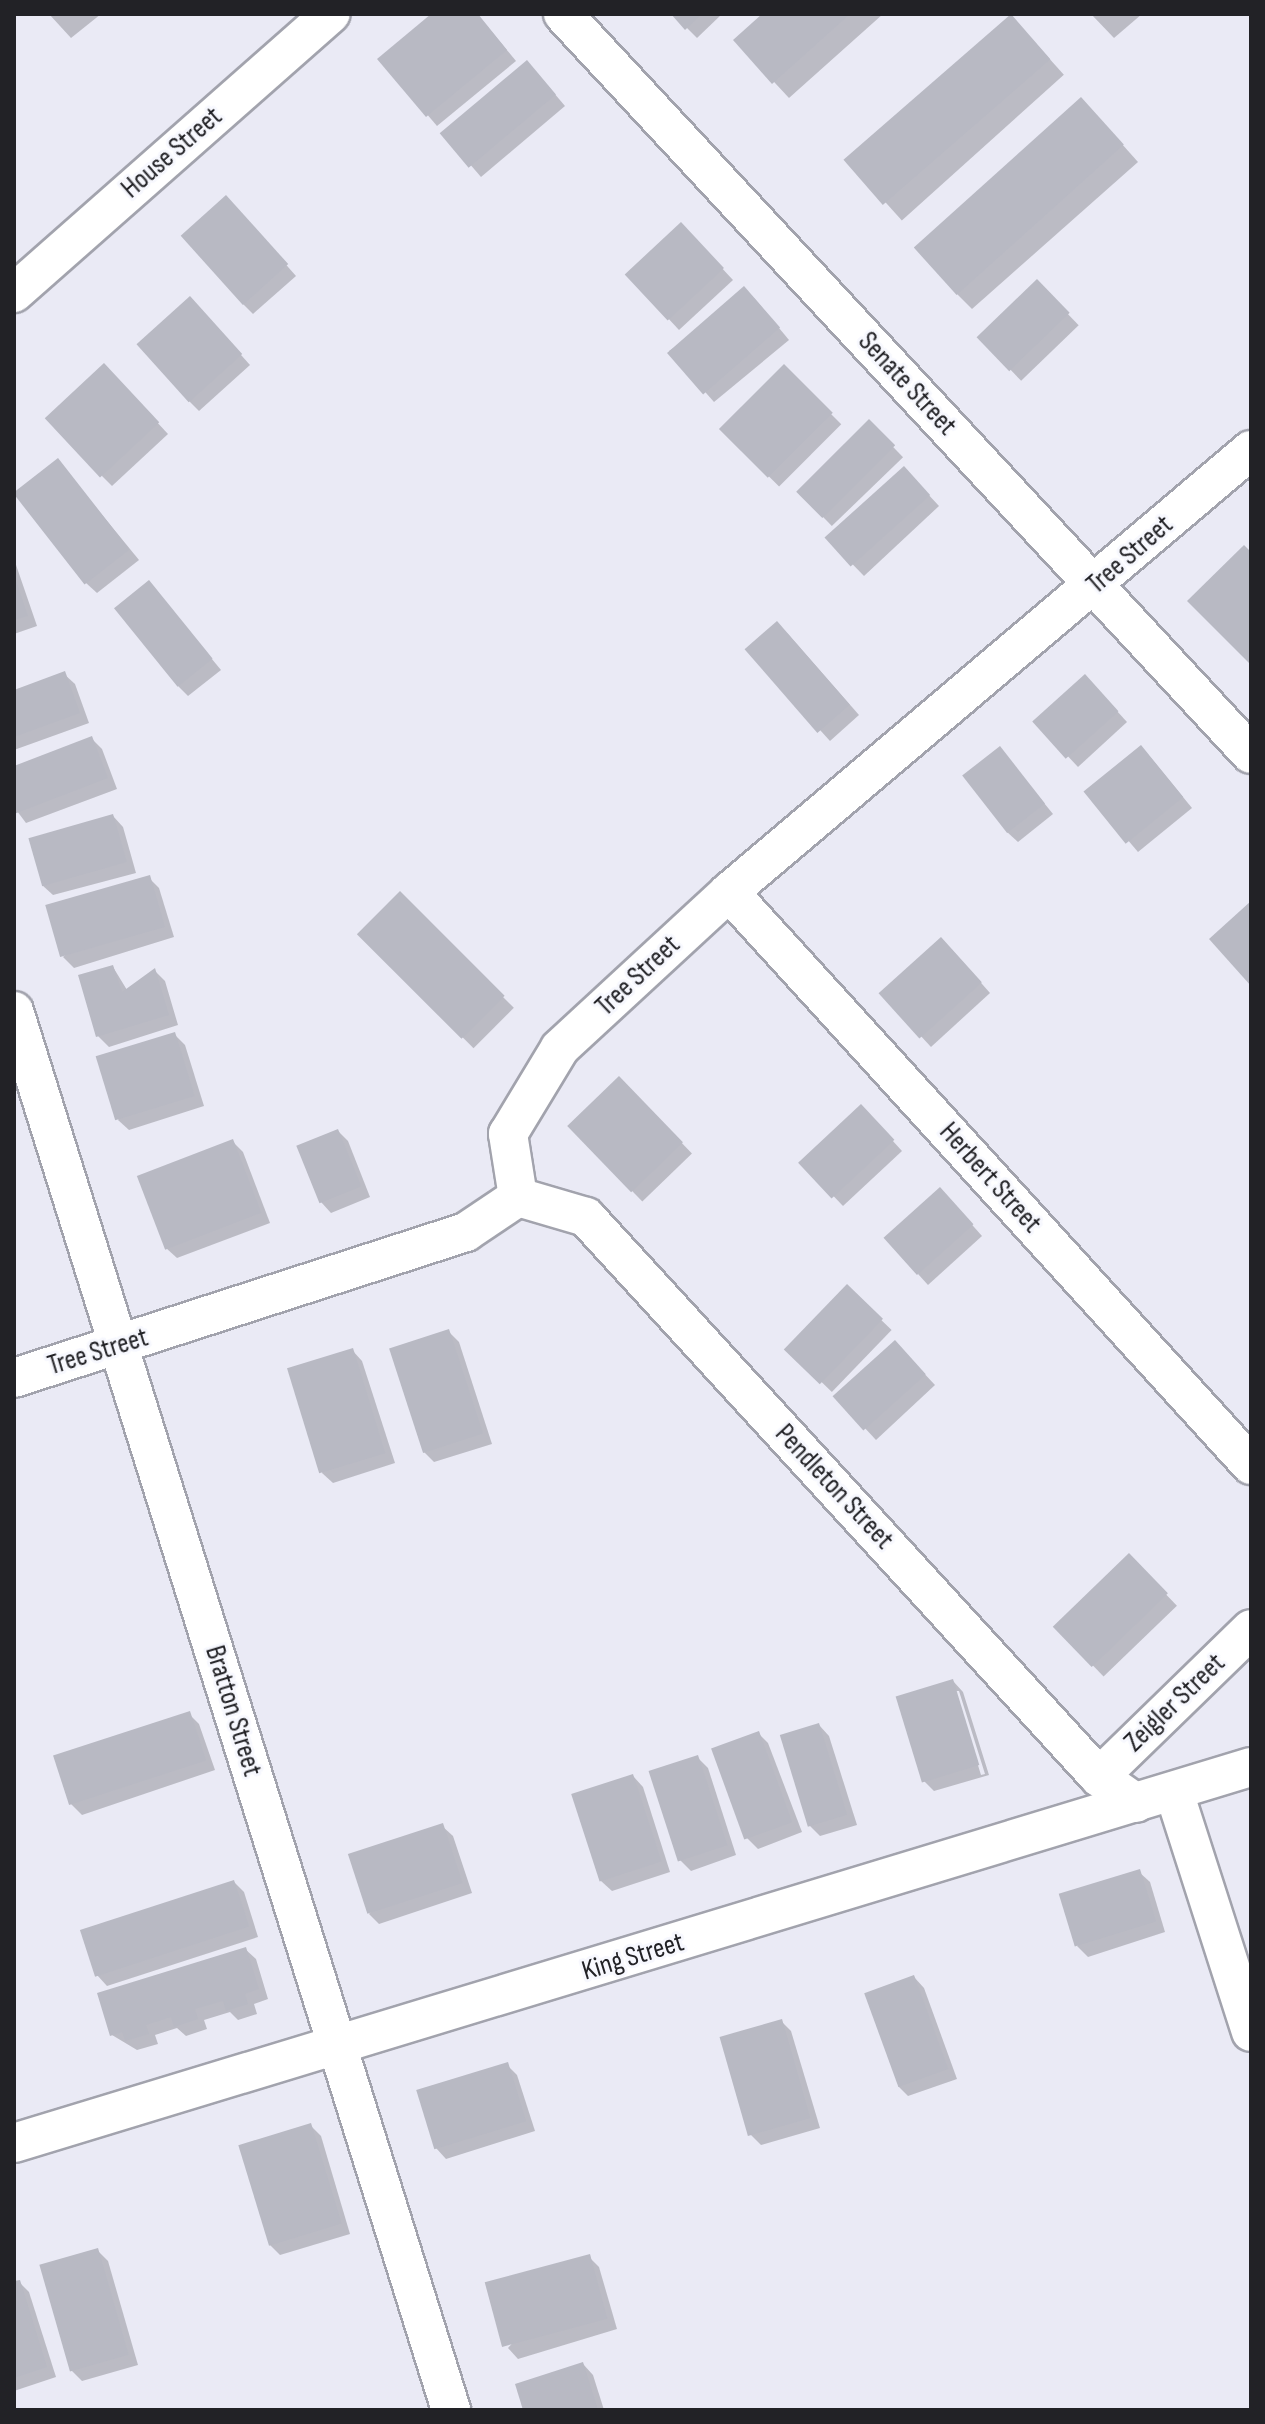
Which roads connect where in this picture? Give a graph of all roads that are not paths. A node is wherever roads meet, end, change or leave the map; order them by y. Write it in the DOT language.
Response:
graph roads {
  1 [pos="330,14"];
  2 [pos="563,14"];
  3 [pos="14,293"];
  4 [pos="1251,450"];
  5 [pos="1095,586"];
  6 [pos="1251,754"];
  7 [pos="729,892"];
  8 [pos="14,1011"];
  9 [pos="518,1197"];
  10 [pos="121,1346"];
  11 [pos="14,1378"];
  12 [pos="1251,1465"];
  13 [pos="1251,1629"];
  14 [pos="1251,1767"];
  15 [pos="1099,1777"];
  16 [pos="1174,1792"];
  17 [pos="1136,1803"];
  18 [pos="1251,2032"];
  19 [pos="336,2048"];
  20 [pos="14,2143"];
  21 [pos="451,2410"];
  1 -- 3 [label="street, House Street"];
  2 -- 5 [label="street, Senate Street"];
  4 -- 5 [label="street, Tree Street"];
  5 -- 6 [label="street, Senate Street"];
  5 -- 7 [label="street, Tree Street"];
  7 -- 9 [label="street, Tree Street"];
  7 -- 12 [label="street, Herbert Street"];
  8 -- 10 [label="street, Bratton Street"];
  9 -- 10 [label="street, Tree Street"];
  9 -- 15 [label="street, Pendleton Street"];
  10 -- 11 [label="street, Tree Street"];
  10 -- 19 [label="street, Bratton Street"];
  13 -- 15 [label="street, Zeigler Street"];
  14 -- 16 [label="street, King Street"];
  15 -- 17 [label="street, Pendleton Street"];
  16 -- 17 [label="street, King Street"];
  16 -- 18 [label="street"];
  17 -- 19 [label="street, King Street"];
  19 -- 20 [label="street, King Street"];
  19 -- 21 [label="street, Bratton Street"];
}
